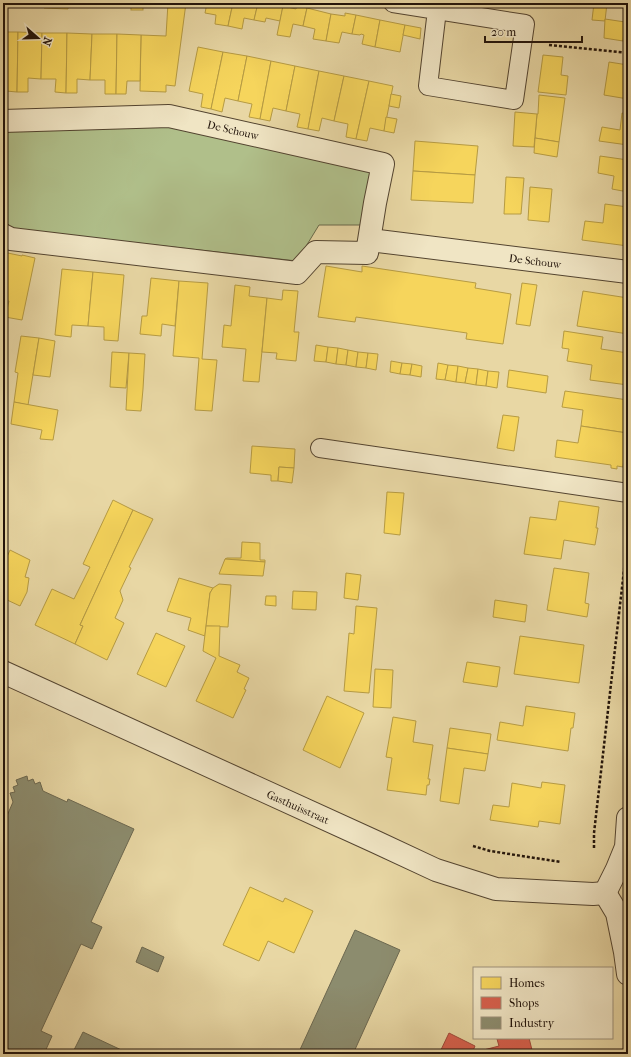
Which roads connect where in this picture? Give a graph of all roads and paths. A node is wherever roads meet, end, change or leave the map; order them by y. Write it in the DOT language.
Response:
graph roads {
  1 [pos="393,3"];
  2 [pos="437,10"];
  3 [pos="522,42"];
  4 [pos="628,53"];
  5 [pos="3,121"];
  6 [pos="3,235"];
  7 [pos="370,240"];
  8 [pos="628,272"];
  9 [pos="320,448"];
  10 [pos="628,493"];
  11 [pos="628,535"];
  12 [pos="3,672"];
  13 [pos="628,818"];
  14 [pos="473,846"];
  15 [pos="564,862"];
  16 [pos="599,893"];
  17 [pos="628,974"];
  1 -- 2 [label="lane"];
  2 -- 3 [label="lane"];
  2 -- 3 [label="lane"];
  3 -- 4 [label="path"];
  5 -- 7 [label="street, De Schouw"];
  6 -- 7 [label="street, De Schouw"];
  7 -- 8 [label="street, De Schouw"];
  9 -- 10 [label="lane"];
  11 -- 16 [label="path"];
  12 -- 16 [label="street, Gasthuisstraat"];
  13 -- 16 [label="street"];
  14 -- 15 [label="path"];
  16 -- 17 [label="street"];
}
